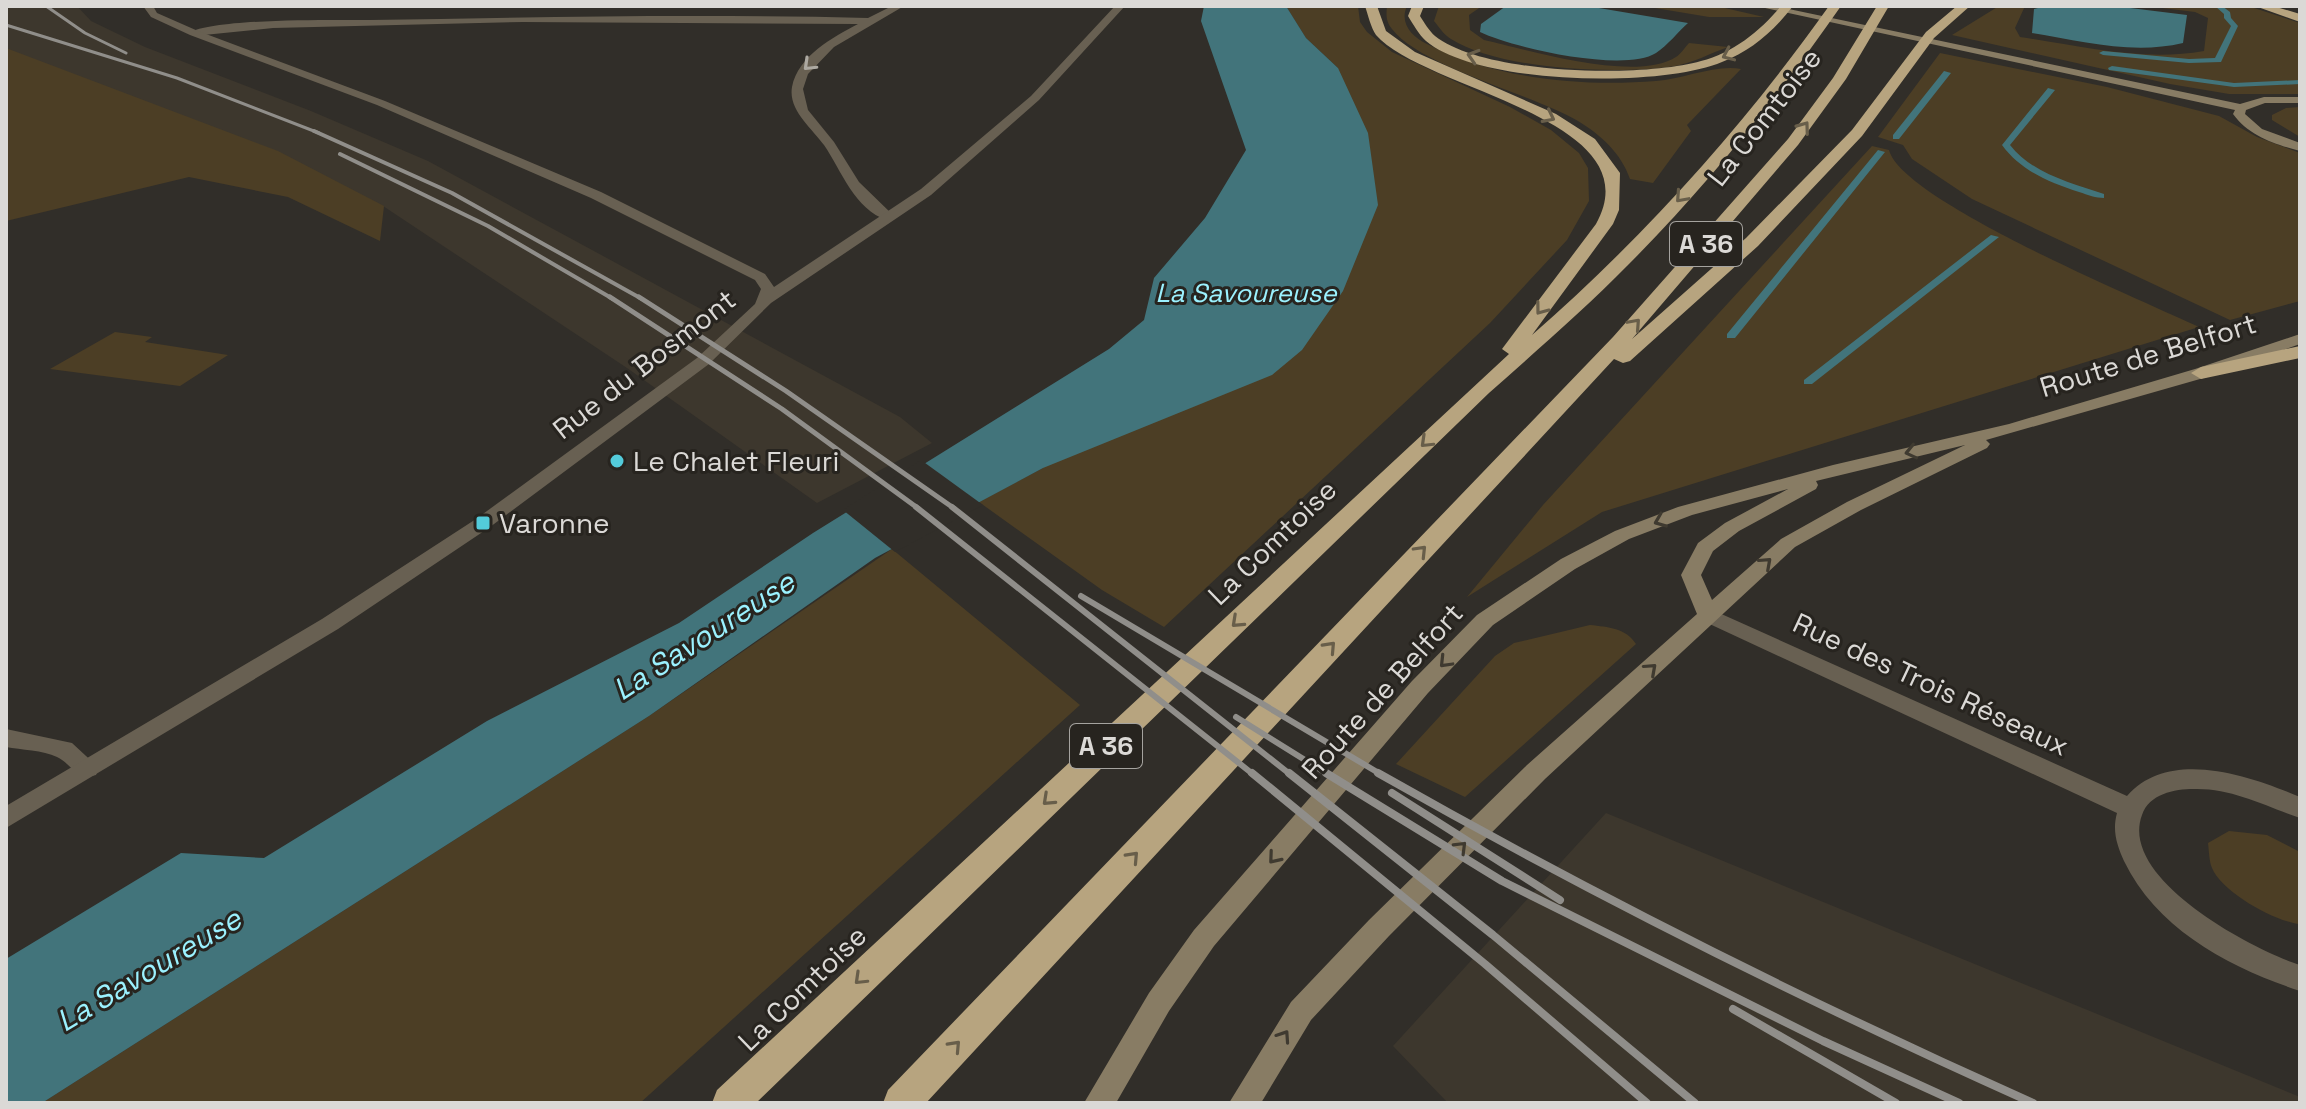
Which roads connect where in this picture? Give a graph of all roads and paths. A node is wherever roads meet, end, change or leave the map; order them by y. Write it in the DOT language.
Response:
graph roads {
  1 [pos="148,6"];
  2 [pos="777,6"];
  3 [pos="899,6"];
  4 [pos="1120,6"];
  5 [pos="1371,6"];
  6 [pos="1418,6"];
  7 [pos="1761,6"];
  8 [pos="1787,6"];
  9 [pos="1835,6"];
  10 [pos="1883,6"];
  11 [pos="1964,6"];
  12 [pos="2261,6"];
  13 [pos="771,16"];
  14 [pos="2300,18"];
  15 [pos="873,21"];
  16 [pos="194,33"];
  17 [pos="2300,100"];
  18 [pos="2241,108"];
  19 [pos="2300,147"];
  20 [pos="887,216"];
  21 [pos="767,299"];
  22 [pos="2300,339"];
  23 [pos="2300,352"];
  24 [pos="2201,373"];
  25 [pos="1482,389"];
  26 [pos="2014,428"];
  27 [pos="1506,463"];
  28 [pos="1839,469"];
  29 [pos="1708,615"];
  30 [pos="6,738"];
  31 [pos="87,768"];
  32 [pos="2130,808"];
  33 [pos="2300,808"];
  34 [pos="6,818"];
  35 [pos="2300,978"];
  36 [pos="730,1103"];
  37 [pos="901,1103"];
  38 [pos="1099,1103"];
  39 [pos="1244,1103"];
  1 -- 16 [label="street, Rue du Bosmont"];
  2 -- 13 [label="street"];
  3 -- 15 [label="street"];
  4 -- 20 [label="street"];
  5 -- 25 [label="highway, one-way"];
  8 -- 6 [label="highway, one-way"];
  7 -- 18 [label="main road"];
  9 -- 25 [label="highway, La Comtoise / A 36, one-way"];
  27 -- 10 [label="highway, La Comtoise / A 36, one-way"];
  11 -- 27 [label="highway"];
  12 -- 14 [label="highway"];
  13 -- 15 [label="street"];
  13 -- 16 [label="street"];
  15 -- 20 [label="street, one-way"];
  16 -- 21 [label="street, Rue du Bosmont"];
  17 -- 18 [label="main road"];
  18 -- 19 [label="main road"];
  20 -- 21 [label="street"];
  21 -- 31 [label="street, Rue du Bosmont"];
  22 -- 24 [label="main road, Route de Belfort"];
  23 -- 24 [label="highway"];
  24 -- 26 [label="main road, Route de Belfort"];
  25 -- 36 [label="highway, La Comtoise / A 36, one-way"];
  26 -- 28 [label="main road, Route de Belfort, one-way"];
  29 -- 26 [label="main road, Route de Belfort, one-way"];
  37 -- 27 [label="highway, La Comtoise / A 36, one-way"];
  28 -- 29 [label="main road"];
  28 -- 38 [label="main road, Route de Belfort, one-way"];
  29 -- 32 [label="street, Rue des Trois Réseaux"];
  39 -- 29 [label="main road, Route de Belfort, one-way"];
  30 -- 31 [label="street"];
  31 -- 34 [label="street, Rue du Bosmont"];
  32 -- 33 [label="street"];
  32 -- 35 [label="street"];
}
